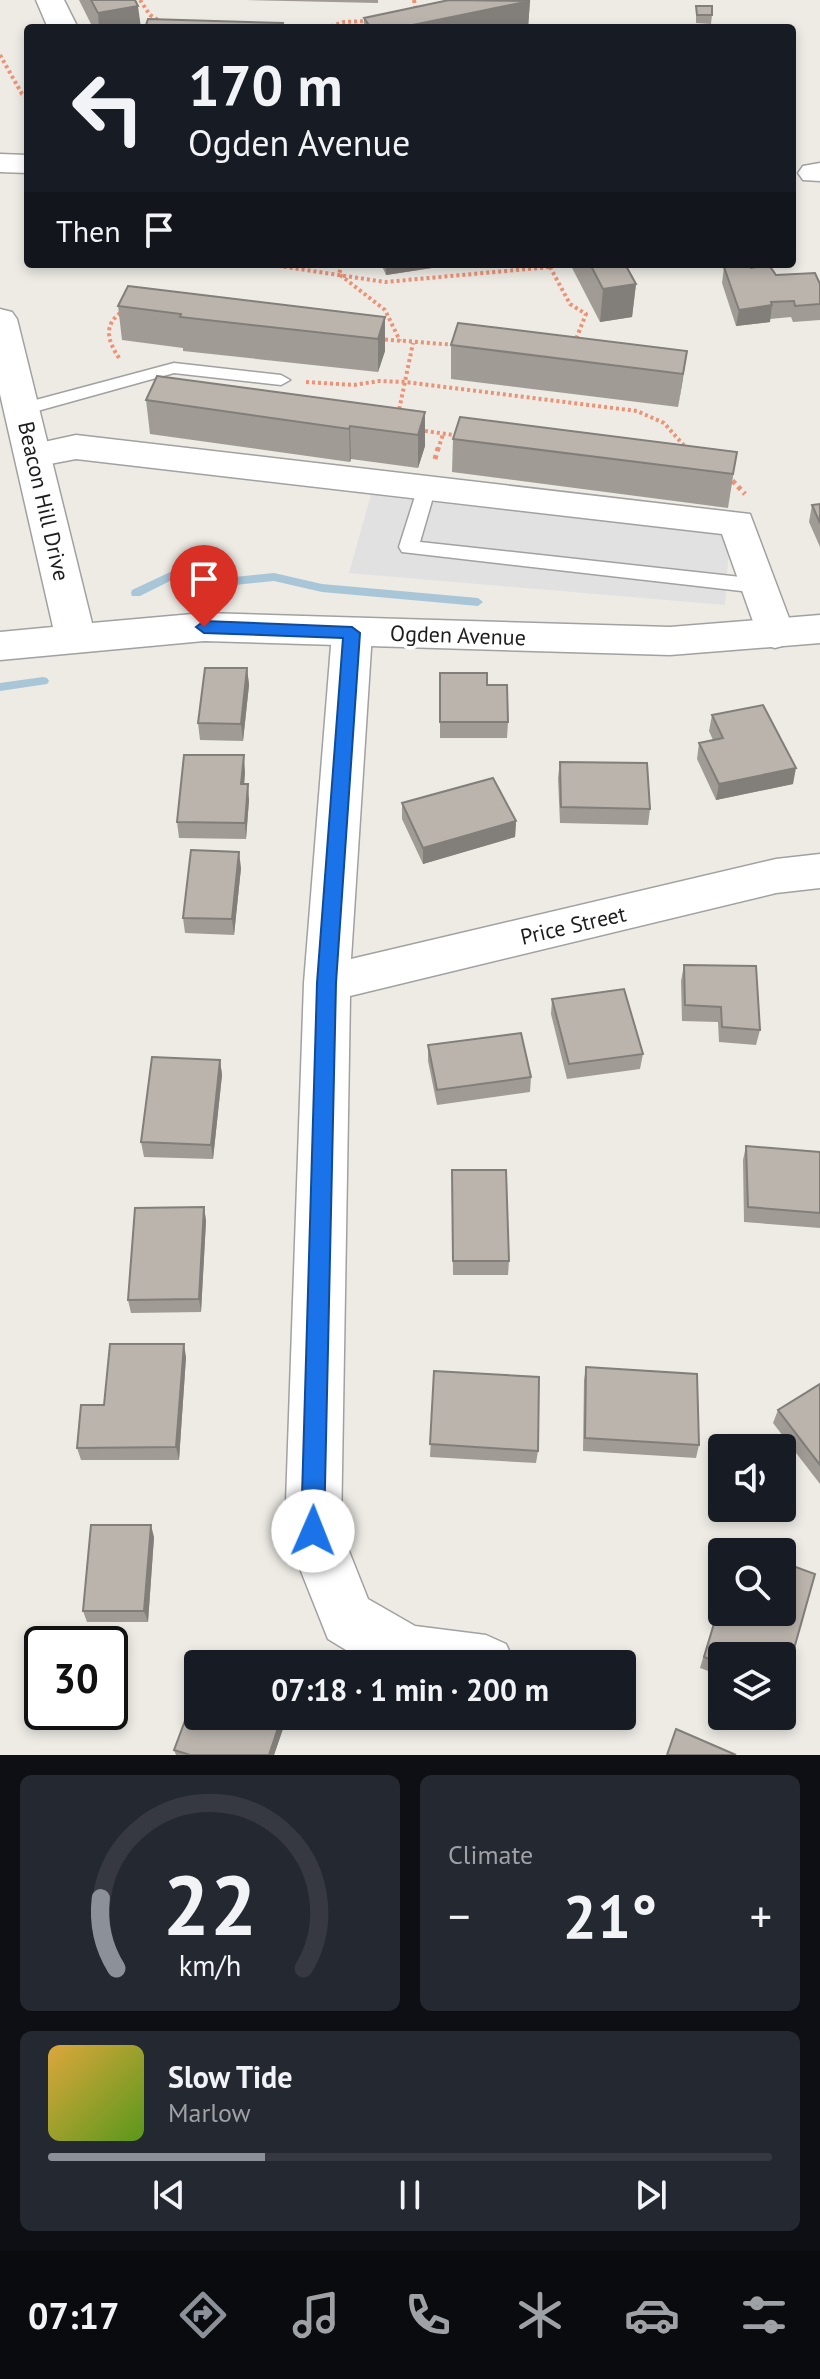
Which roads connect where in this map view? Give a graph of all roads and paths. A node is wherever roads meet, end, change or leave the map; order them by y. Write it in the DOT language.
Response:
graph roads {
  1 [pos="50,0"];
  2 [pos="140,0"];
  3 [pos="414,0"];
  4 [pos="374,21"];
  5 [pos="417,22"];
  6 [pos="159,23"];
  7 [pos="61,24"];
  8 [pos="338,24"];
  9 [pos="0,55"];
  10 [pos="24,95"];
  11 [pos="0,163"];
  12 [pos="24,164"];
  13 [pos="295,268"];
  14 [pos="341,268"];
  15 [pos="491,268"];
  16 [pos="525,268"];
  17 [pos="551,268"];
  18 [pos="493,272"];
  19 [pos="339,274"];
  20 [pos="130,308"];
  21 [pos="0,319"];
  22 [pos="370,338"];
  23 [pos="401,342"];
  24 [pos="413,343"];
  25 [pos="465,345"];
  26 [pos="572,348"];
  27 [pos="136,379"];
  28 [pos="281,380"];
  29 [pos="405,382"];
  30 [pos="23,409"];
  31 [pos="395,427"];
  32 [pos="407,429"];
  33 [pos="474,438"];
  34 [pos="34,455"];
  35 [pos="688,458"];
  36 [pos="717,472"];
  37 [pos="427,487"];
  38 [pos="737,523"];
  39 [pos="759,586"];
  40 [pos="820,629"];
  41 [pos="352,633"];
  42 [pos="775,634"];
  43 [pos="75,637"];
  44 [pos="0,646"];
  45 [pos="820,871"];
  46 [pos="327,983"];
  47 [pos="400,1650"];
  1 -- 7 [label="street"];
  2 -- 6 [label="path"];
  3 -- 5 [label="path"];
  4 -- 8 [label="path"];
  9 -- 10 [label="path"];
  11 -- 12 [label="street"];
  13 -- 19 [label="path"];
  14 -- 19 [label="path"];
  15 -- 18 [label="path"];
  16 -- 18 [label="path"];
  17 -- 26 [label="path"];
  18 -- 19 [label="path"];
  19 -- 23 [label="path"];
  20 -- 27 [label="path"];
  21 -- 30 [label="street, Beacon Hill Drive"];
  22 -- 23 [label="path"];
  23 -- 24 [label="path"];
  24 -- 25 [label="path"];
  24 -- 29 [label="path"];
  27 -- 28 [label="lane"];
  27 -- 30 [label="lane"];
  28 -- 29 [label="path"];
  29 -- 31 [label="path"];
  29 -- 35 [label="path"];
  30 -- 34 [label="street, Beacon Hill Drive"];
  32 -- 33 [label="path"];
  34 -- 37 [label="street"];
  34 -- 43 [label="street, Beacon Hill Drive"];
  36 -- 38 [label="path"];
  37 -- 38 [label="street"];
  37 -- 39 [label="lane"];
  38 -- 39 [label="street"];
  39 -- 42 [label="street"];
  40 -- 42 [label="street, Ogden Avenue"];
  41 -- 42 [label="street, Ogden Avenue"];
  41 -- 43 [label="street, Ogden Avenue"];
  41 -- 46 [label="street"];
  43 -- 44 [label="street, Ogden Avenue"];
  45 -- 46 [label="street, Price Street"];
  46 -- 47 [label="street"];
}
